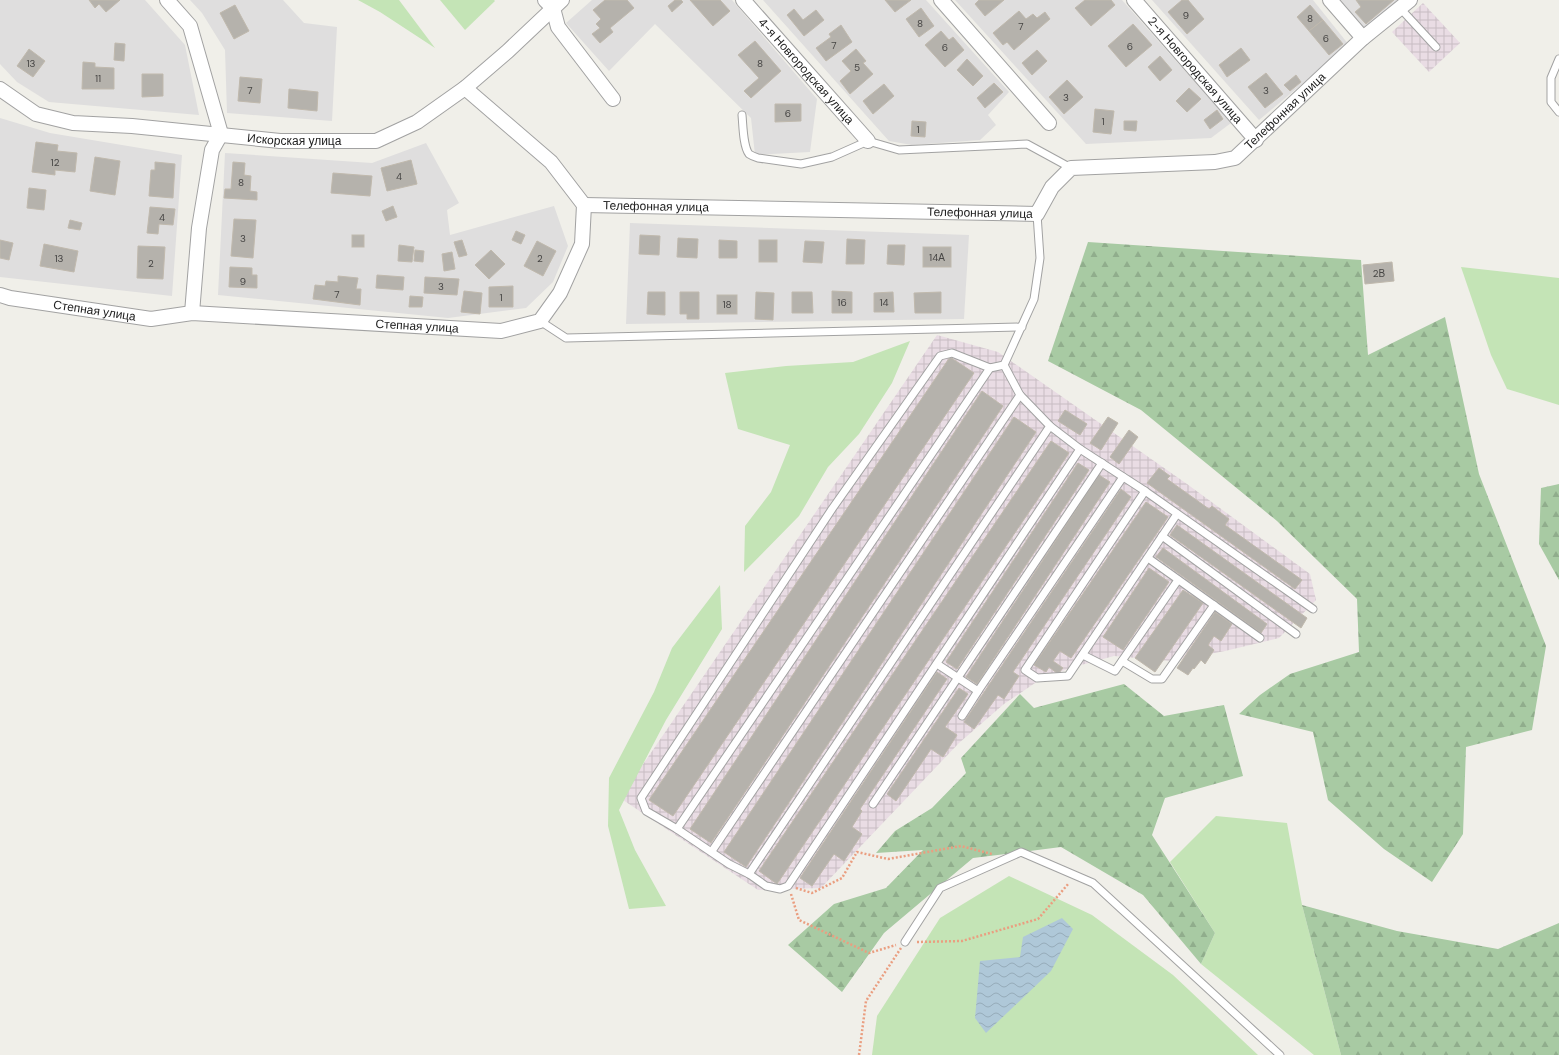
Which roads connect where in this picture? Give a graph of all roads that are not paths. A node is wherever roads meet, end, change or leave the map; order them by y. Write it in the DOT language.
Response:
graph roads {
  1 [pos="167,0"];
  2 [pos="743,0"];
  3 [pos="941,0"];
  4 [pos="1134,0"];
  5 [pos="1330,0"];
  6 [pos="553,3"];
  7 [pos="1405,4"];
  8 [pos="1363,38"];
  9 [pos="1436,47"];
  10 [pos="1559,59"];
  11 [pos="465,88"];
  12 [pos="0,89"];
  13 [pos="613,98"];
  14 [pos="1559,112"];
  15 [pos="742,115"];
  16 [pos="1049,123"];
  17 [pos="221,134"];
  18 [pos="1256,140"];
  19 [pos="868,141"];
  20 [pos="1071,168"];
  21 [pos="584,205"];
  22 [pos="1037,214"];
  23 [pos="0,295"];
  24 [pos="192,314"];
  25 [pos="540,321"];
  26 [pos="1022,327"];
  27 [pos="1004,365"];
  28 [pos="990,368"];
  29 [pos="1020,395"];
  30 [pos="1050,426"];
  31 [pos="1080,449"];
  32 [pos="1102,463"];
  33 [pos="1123,476"];
  34 [pos="1145,491"];
  35 [pos="1177,514"];
  36 [pos="1162,536"];
  37 [pos="1148,558"];
  38 [pos="1178,580"];
  39 [pos="1214,605"];
  40 [pos="1314,609"];
  41 [pos="1296,634"];
  42 [pos="1260,638"];
  43 [pos="1083,655"];
  44 [pos="1122,661"];
  45 [pos="937,664"];
  46 [pos="959,678"];
  47 [pos="978,691"];
  48 [pos="962,716"];
  49 [pos="873,804"];
  50 [pos="677,829"];
  51 [pos="712,851"];
  52 [pos="749,874"];
  53 [pos="905,942"];
  54 [pos="1280,1055"];
  1 -- 17 [label="street"];
  2 -- 19 [label="street, 4-я Новгородская улица"];
  3 -- 16 [label="street"];
  4 -- 18 [label="street, 2-я Новгородская улица"];
  5 -- 8 [label="street"];
  6 -- 11 [label="street, Искорская улица"];
  6 -- 13 [label="street"];
  7 -- 8 [label="street, Телефонная улица"];
  7 -- 9 [label="lane"];
  8 -- 18 [label="street, Телефонная улица"];
  10 -- 14 [label="lane"];
  11 -- 17 [label="street, Искорская улица"];
  11 -- 21 [label="street"];
  12 -- 17 [label="street, Искорская улица"];
  15 -- 19 [label="lane"];
  17 -- 24 [label="street"];
  18 -- 20 [label="street, Телефонная улица"];
  19 -- 20 [label="lane"];
  20 -- 22 [label="street, Телефонная улица"];
  21 -- 22 [label="street, Телефонная улица"];
  21 -- 25 [label="street"];
  22 -- 26 [label="lane"];
  23 -- 24 [label="street, Степная улица"];
  24 -- 25 [label="street, Степная улица"];
  25 -- 26 [label="lane"];
  26 -- 27 [label="lane"];
  27 -- 28 [label="lane"];
  27 -- 29 [label="lane"];
  28 -- 50 [label="lane"];
  28 -- 50 [label="lane"];
  29 -- 30 [label="lane"];
  29 -- 51 [label="lane"];
  30 -- 31 [label="lane"];
  30 -- 52 [label="lane"];
  31 -- 32 [label="lane"];
  31 -- 45 [label="lane"];
  32 -- 33 [label="lane"];
  32 -- 46 [label="lane"];
  33 -- 34 [label="lane"];
  33 -- 47 [label="lane"];
  34 -- 35 [label="lane"];
  34 -- 43 [label="lane"];
  35 -- 36 [label="lane"];
  35 -- 40 [label="lane"];
  36 -- 37 [label="lane"];
  36 -- 41 [label="lane"];
  37 -- 38 [label="lane"];
  37 -- 43 [label="lane"];
  38 -- 39 [label="lane"];
  38 -- 44 [label="lane"];
  39 -- 42 [label="lane"];
  39 -- 44 [label="lane"];
  43 -- 44 [label="lane"];
  45 -- 46 [label="lane"];
  45 -- 52 [label="lane"];
  46 -- 47 [label="lane"];
  46 -- 49 [label="lane"];
  47 -- 48 [label="lane"];
  50 -- 51 [label="lane"];
  51 -- 52 [label="lane"];
  53 -- 54 [label="lane"];
}
